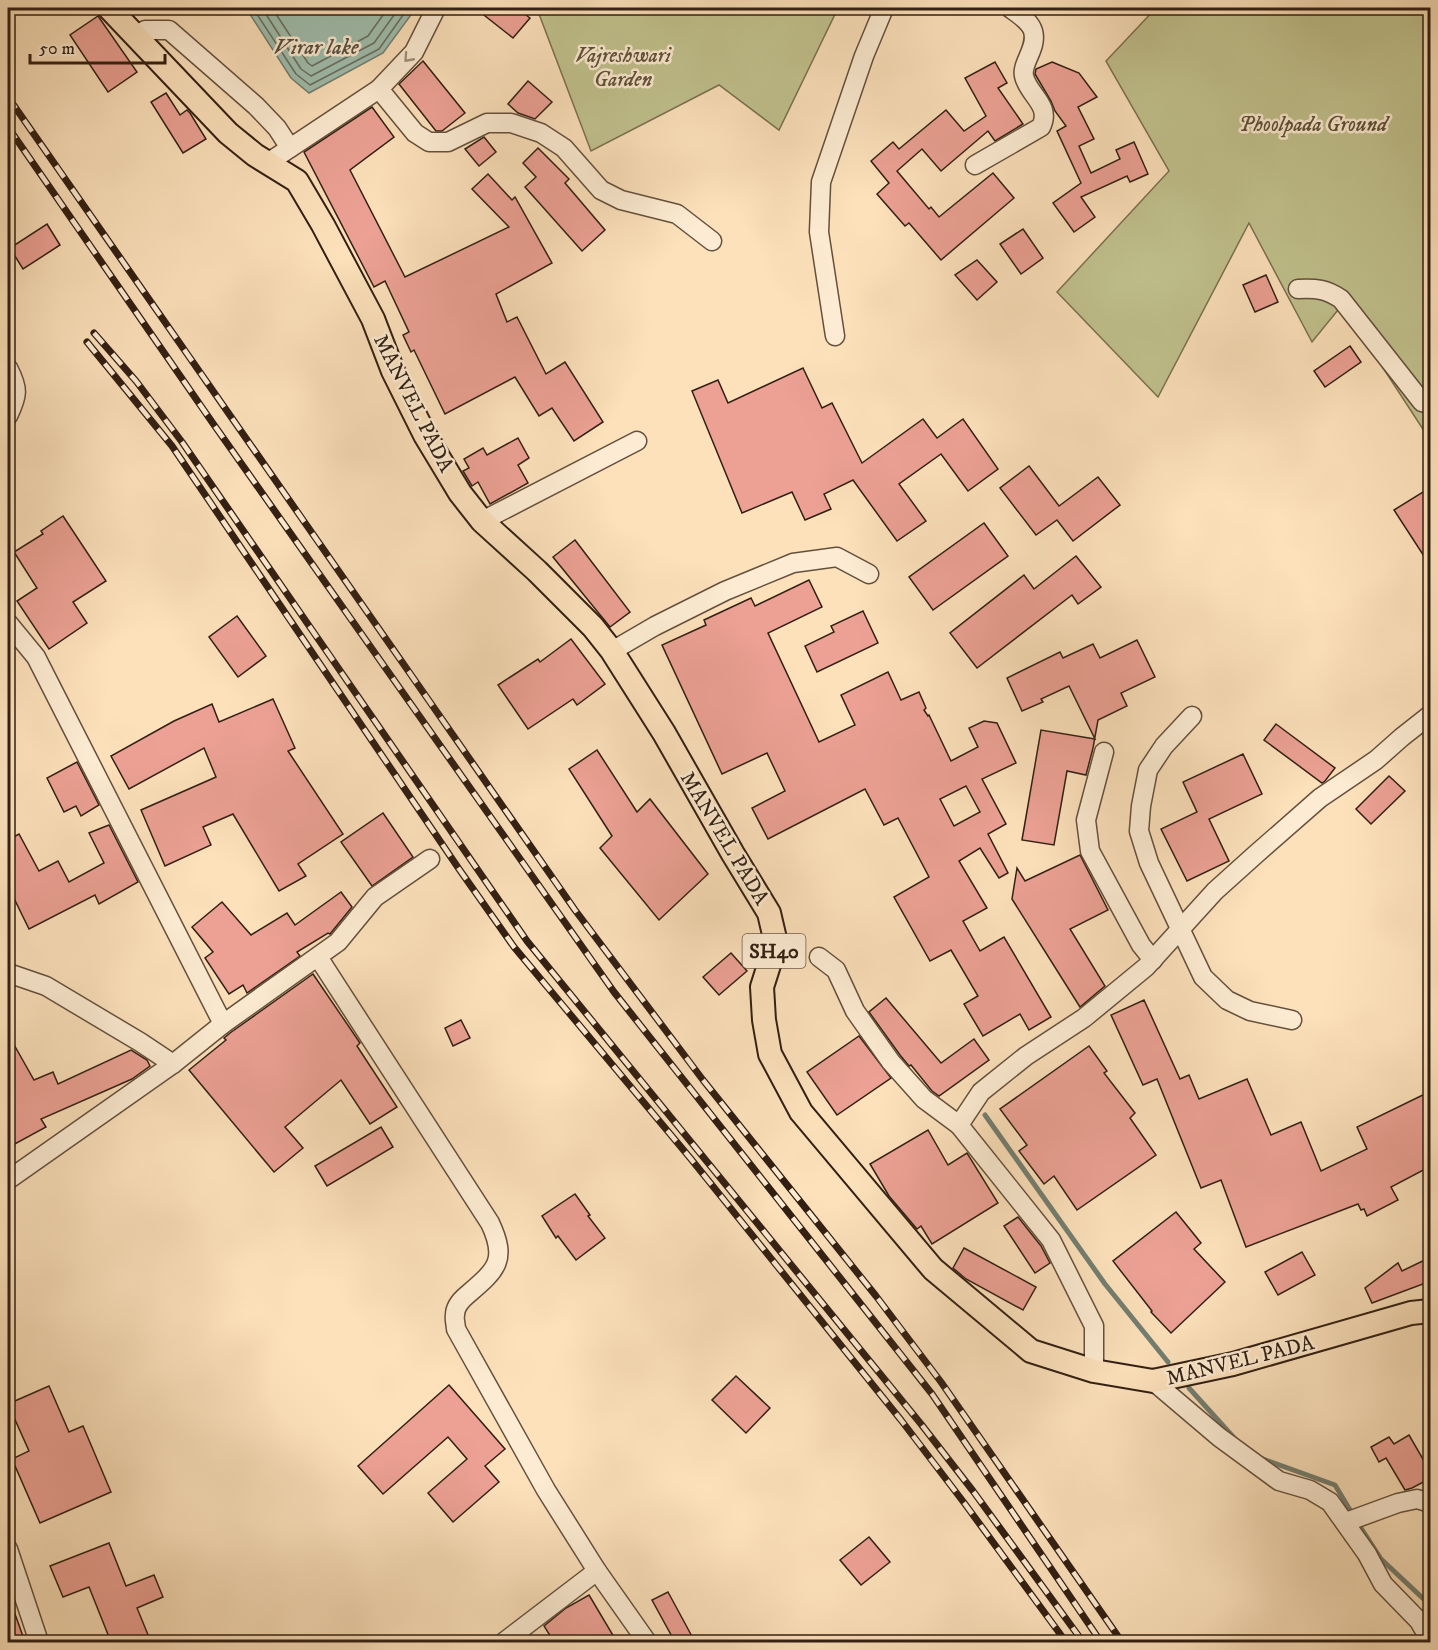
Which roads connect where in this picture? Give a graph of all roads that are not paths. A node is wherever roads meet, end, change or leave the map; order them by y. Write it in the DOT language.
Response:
graph roads {
  1 [pos="109,8"];
  2 [pos="436,8"];
  3 [pos="884,8"];
  4 [pos="1010,8"];
  5 [pos="135,37"];
  6 [pos="379,89"];
  7 [pos="290,148"];
  8 [pos="269,162"];
  9 [pos="975,165"];
  10 [pos="712,241"];
  11 [pos="1298,289"];
  12 [pos="836,336"];
  13 [pos="8,368"];
  14 [pos="12,400"];
  15 [pos="1431,404"];
  16 [pos="8,416"];
  17 [pos="637,441"];
  18 [pos="482,521"];
  19 [pos="869,574"];
  20 [pos="8,623"];
  21 [pos="612,651"];
  22 [pos="1431,715"];
  23 [pos="1192,716"];
  24 [pos="1104,752"];
  25 [pos="430,859"];
  26 [pos="1180,931"];
  27 [pos="318,957"];
  28 [pos="819,957"];
  29 [pos="1153,960"];
  30 [pos="8,975"];
  31 [pos="1292,1020"];
  32 [pos="223,1024"];
  33 [pos="173,1064"];
  34 [pos="959,1125"];
  35 [pos="8,1180"];
  36 [pos="1431,1311"];
  37 [pos="1094,1371"];
  38 [pos="1153,1382"];
  39 [pos="1431,1503"];
  40 [pos="1346,1522"];
  41 [pos="8,1549"];
  42 [pos="597,1571"];
  43 [pos="1431,1640"];
  44 [pos="39,1642"];
  45 [pos="504,1642"];
  46 [pos="647,1642"];
  1 -- 5 [label="main road"];
  2 -- 6 [label="street, one-way"];
  3 -- 12 [label="street"];
  4 -- 9 [label="street"];
  5 -- 7 [label="street"];
  5 -- 8 [label="main road"];
  6 -- 7 [label="street"];
  6 -- 10 [label="street"];
  7 -- 8 [label="street"];
  8 -- 18 [label="main road, MANVEL PADA / SH40"];
  11 -- 15 [label="street"];
  13 -- 14 [label="street"];
  14 -- 16 [label="street"];
  17 -- 18 [label="street"];
  18 -- 21 [label="main road, MANVEL PADA / SH40"];
  19 -- 21 [label="street"];
  20 -- 32 [label="street"];
  21 -- 37 [label="main road, MANVEL PADA / SH40"];
  22 -- 26 [label="street"];
  23 -- 26 [label="street"];
  24 -- 29 [label="street"];
  25 -- 27 [label="street"];
  26 -- 29 [label="street"];
  26 -- 31 [label="street"];
  27 -- 32 [label="street"];
  27 -- 42 [label="street"];
  28 -- 34 [label="street"];
  29 -- 34 [label="street"];
  30 -- 33 [label="street"];
  32 -- 33 [label="street"];
  33 -- 35 [label="street"];
  34 -- 37 [label="street"];
  36 -- 38 [label="main road, MANVEL PADA / SH40"];
  37 -- 38 [label="main road, MANVEL PADA / SH40"];
  38 -- 40 [label="street"];
  39 -- 40 [label="street"];
  40 -- 43 [label="street"];
  41 -- 44 [label="street"];
  42 -- 45 [label="street"];
  42 -- 46 [label="street"];
}
